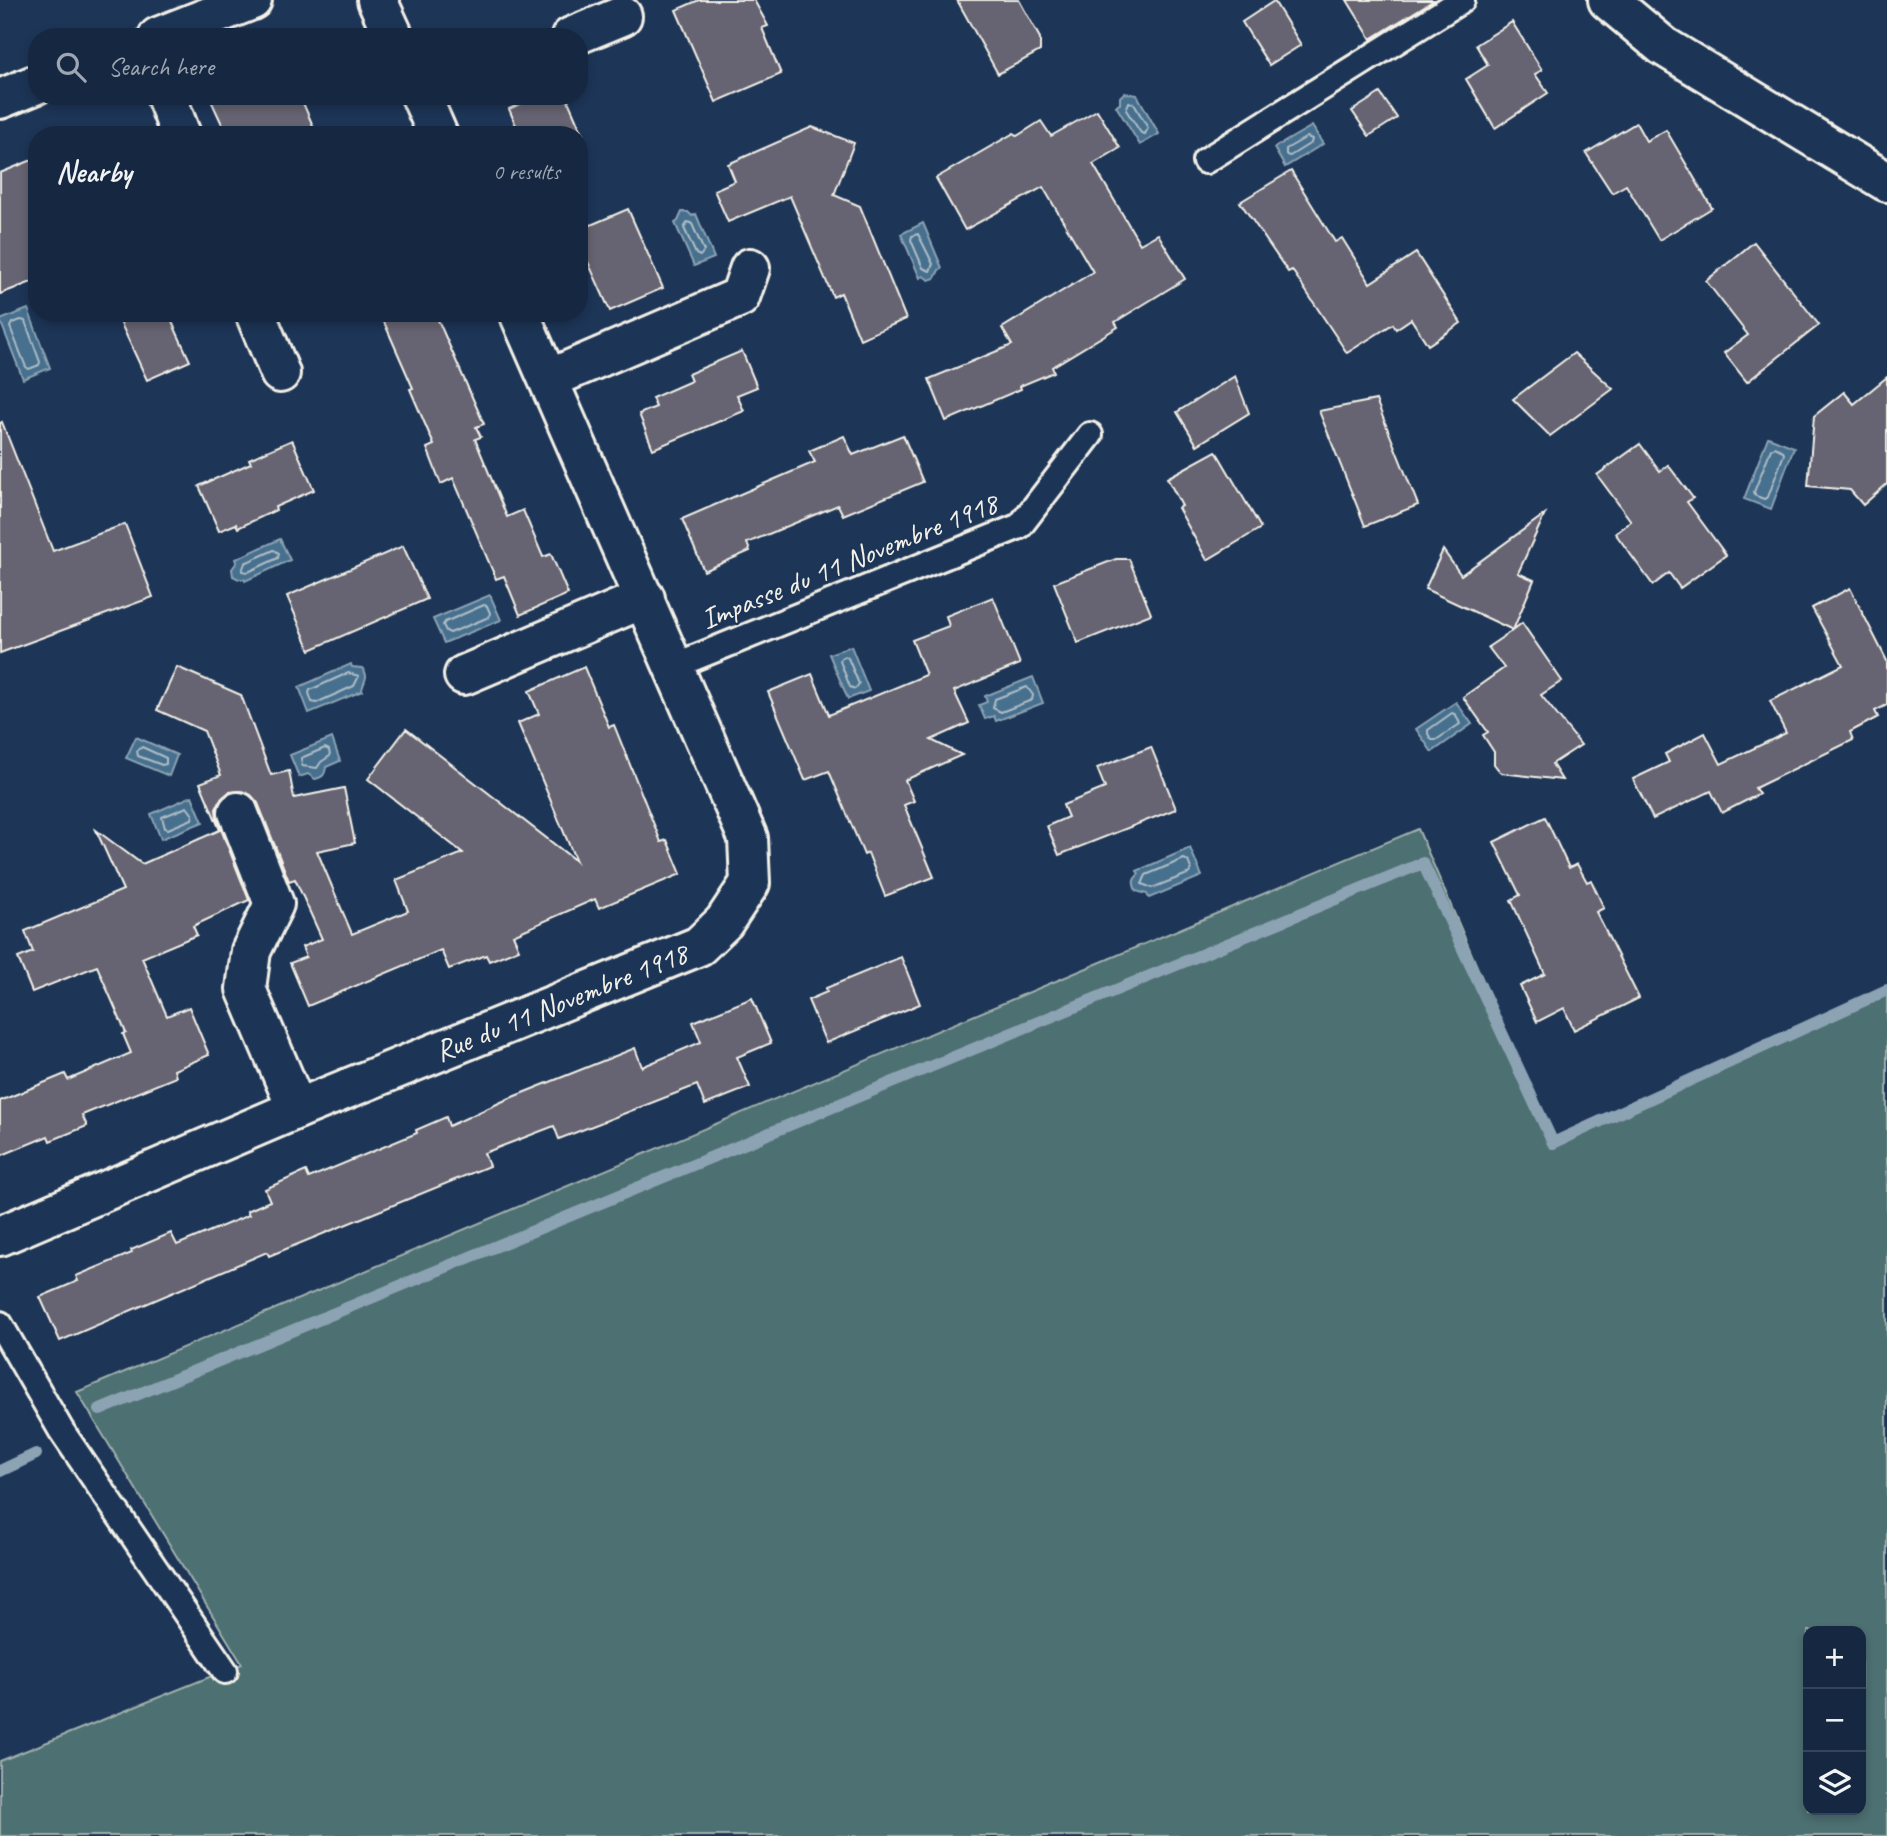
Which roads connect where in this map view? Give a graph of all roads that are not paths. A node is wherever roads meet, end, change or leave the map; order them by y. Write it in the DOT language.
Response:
graph roads {
  1 [pos="252,0"];
  2 [pos="376,0"];
  3 [pos="1462,0"];
  4 [pos="1608,0"];
  5 [pos="622,16"];
  6 [pos="181,28"];
  7 [pos="390,28"];
  8 [pos="588,30"];
  9 [pos="28,88"];
  10 [pos="0,99"];
  11 [pos="169,105"];
  12 [pos="427,105"];
  13 [pos="178,126"];
  14 [pos="435,126"];
  15 [pos="1205,161"];
  16 [pos="1887,182"];
  17 [pos="750,268"];
  18 [pos="259,322"];
  19 [pos="523,322"];
  20 [pos="280,373"];
  21 [pos="549,379"];
  22 [pos="1090,435"];
  23 [pos="645,598"];
  24 [pos="674,666"];
  25 [pos="464,675"];
  26 [pos="238,812"];
  27 [pos="297,1110"];
  28 [pos="0,1236"];
  29 [pos="0,1324"];
  30 [pos="225,1671"];
  1 -- 6 [label="street"];
  2 -- 7 [label="street"];
  3 -- 15 [label="lane"];
  4 -- 16 [label="street"];
  5 -- 8 [label="street"];
  9 -- 10 [label="street"];
  11 -- 13 [label="street"];
  12 -- 14 [label="street"];
  17 -- 21 [label="street"];
  18 -- 20 [label="street"];
  19 -- 21 [label="street, Rue du 11 Novembre 1918"];
  21 -- 23 [label="street, Rue du 11 Novembre 1918"];
  22 -- 24 [label="lane, Impasse du 11 Novembre 1918"];
  23 -- 24 [label="street, Rue du 11 Novembre 1918"];
  23 -- 25 [label="street"];
  24 -- 27 [label="street, Rue du 11 Novembre 1918"];
  26 -- 27 [label="street"];
  27 -- 28 [label="street, Rue du 11 Novembre 1918"];
  29 -- 30 [label="lane"];
}
